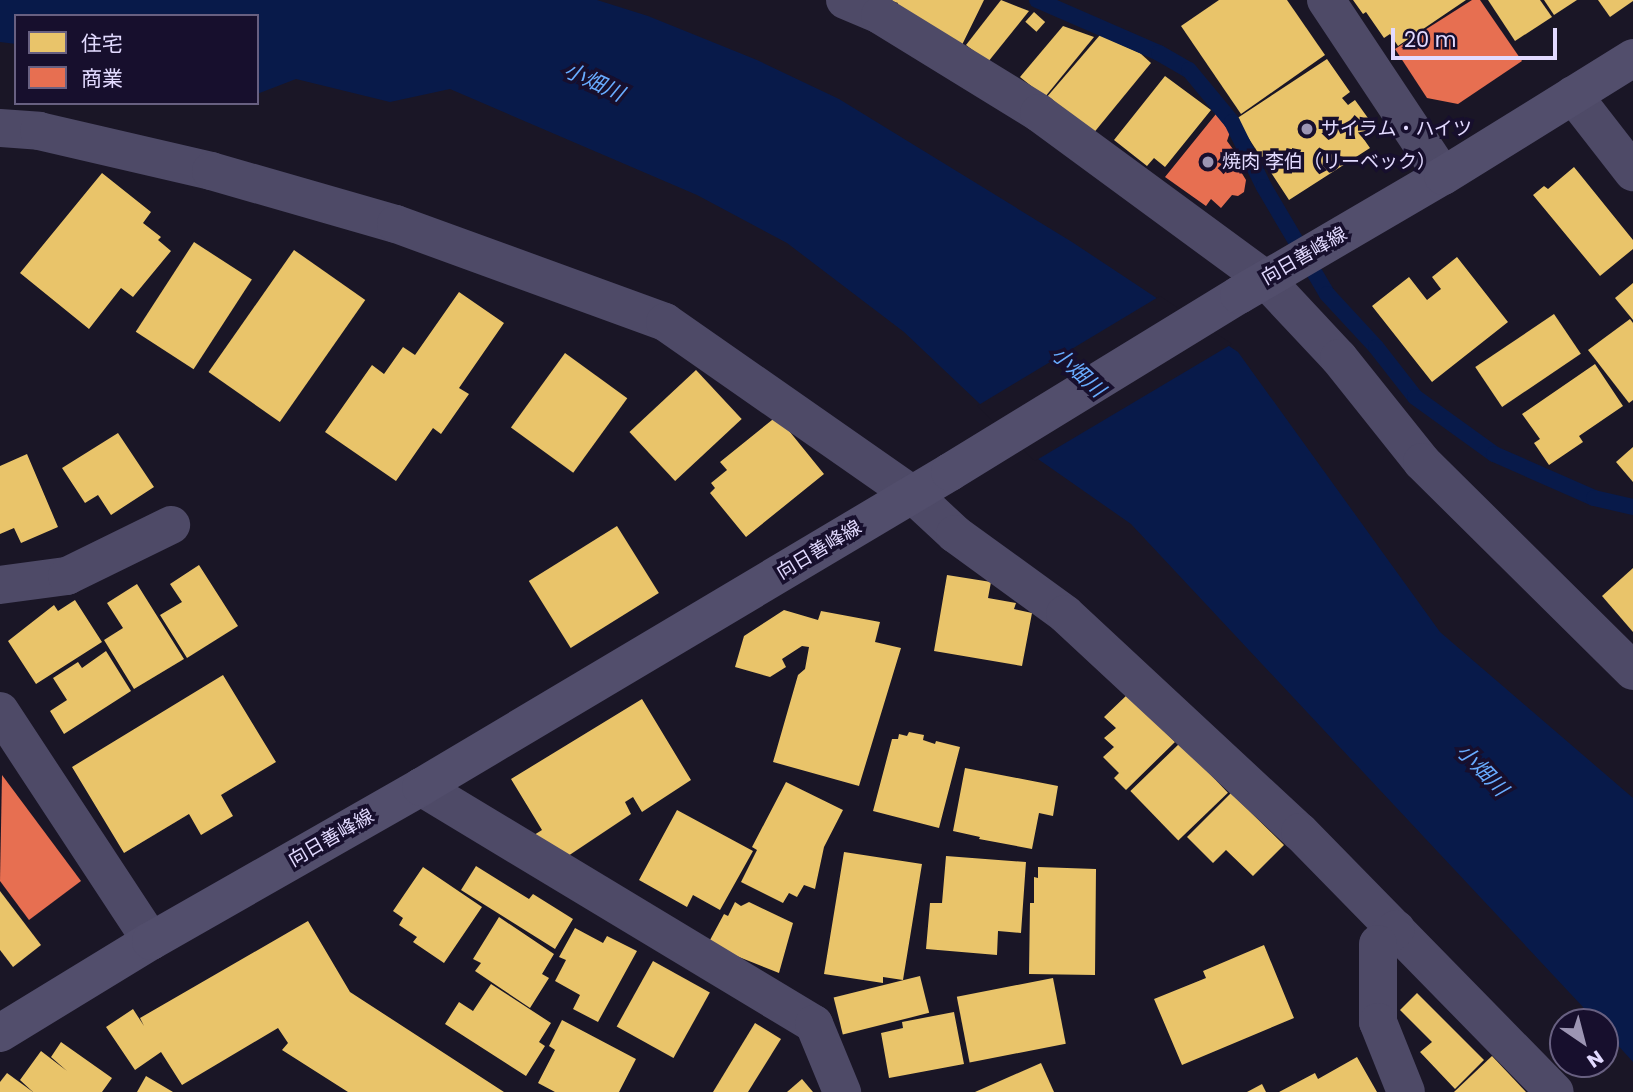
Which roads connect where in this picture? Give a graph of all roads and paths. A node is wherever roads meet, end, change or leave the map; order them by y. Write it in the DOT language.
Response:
graph roads {
  1 [pos="845,0"];
  2 [pos="1326,0"];
  3 [pos="1633,58"];
  4 [pos="1573,95"];
  5 [pos="0,128"];
  6 [pos="1633,172"];
  7 [pos="1443,176"];
  8 [pos="1265,279"];
  9 [pos="912,494"];
  10 [pos="171,525"];
  11 [pos="0,585"];
  12 [pos="1633,671"];
  13 [pos="0,711"];
  14 [pos="421,787"];
  15 [pos="1395,929"];
  16 [pos="151,941"];
  17 [pos="0,1033"];
  18 [pos="842,1092"];
  19 [pos="1406,1092"];
  20 [pos="1555,1092"];
  1 -- 8 [label="street"];
  2 -- 7 [label="street"];
  3 -- 4 [label="main road, 向日善峰線"];
  4 -- 6 [label="street"];
  4 -- 7 [label="main road, 向日善峰線"];
  5 -- 9 [label="street"];
  7 -- 8 [label="main road, 向日善峰線"];
  8 -- 9 [label="main road, 向日善峰線"];
  8 -- 12 [label="street"];
  9 -- 14 [label="main road, 向日善峰線"];
  9 -- 15 [label="street"];
  10 -- 11 [label="street"];
  13 -- 16 [label="street"];
  14 -- 16 [label="main road, 向日善峰線"];
  14 -- 18 [label="street"];
  15 -- 19 [label="street"];
  15 -- 20 [label="street"];
  16 -- 17 [label="main road, 向日善峰線"];
}
